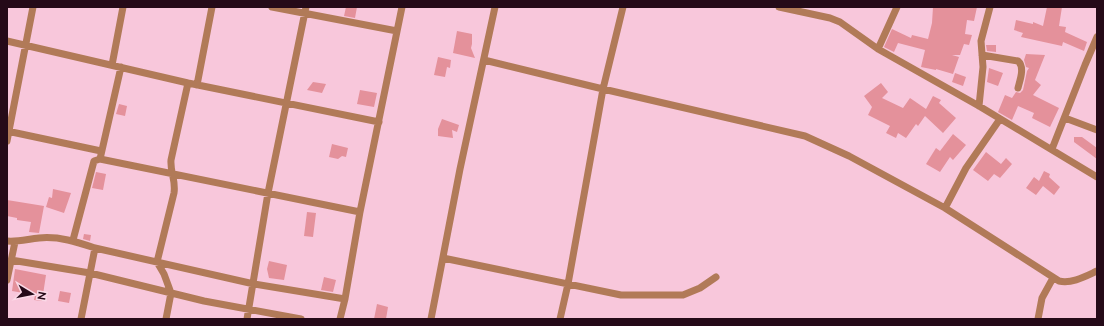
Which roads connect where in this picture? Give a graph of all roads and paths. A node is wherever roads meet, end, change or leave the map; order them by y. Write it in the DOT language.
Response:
graph roads {
  1 [pos="33,7"];
  2 [pos="122,7"];
  3 [pos="212,7"];
  4 [pos="272,7"];
  5 [pos="402,7"];
  6 [pos="495,7"];
  7 [pos="623,7"];
  8 [pos="779,7"];
  9 [pos="897,7"];
  10 [pos="990,7"];
  11 [pos="305,10"];
  12 [pos="397,31"];
  13 [pos="1097,37"];
  14 [pos="7,41"];
  15 [pos="25,45"];
  16 [pos="878,49"];
  17 [pos="982,56"];
  18 [pos="484,60"];
  19 [pos="112,65"];
  20 [pos="120,67"];
  21 [pos="188,83"];
  22 [pos="197,85"];
  23 [pos="1018,88"];
  24 [pos="603,89"];
  25 [pos="287,102"];
  26 [pos="979,106"];
  27 [pos="1065,118"];
  28 [pos="1000,119"];
  29 [pos="379,122"];
  30 [pos="1097,130"];
  31 [pos="8,131"];
  32 [pos="7,141"];
  33 [pos="1052,149"];
  34 [pos="101,151"];
  35 [pos="100,159"];
  36 [pos="173,174"];
  37 [pos="1097,177"];
  38 [pos="268,193"];
  39 [pos="945,208"];
  40 [pos="360,212"];
  41 [pos="73,240"];
  42 [pos="7,241"];
  43 [pos="15,242"];
  44 [pos="95,248"];
  45 [pos="443,258"];
  46 [pos="11,260"];
  47 [pos="157,262"];
  48 [pos="1097,272"];
  49 [pos="90,273"];
  50 [pos="716,277"];
  51 [pos="1053,278"];
  52 [pos="7,280"];
  53 [pos="254,284"];
  54 [pos="568,284"];
  55 [pos="171,293"];
  56 [pos="345,299"];
  57 [pos="249,309"];
  58 [pos="81,319"];
  59 [pos="166,319"];
  60 [pos="247,319"];
  61 [pos="301,319"];
  62 [pos="340,319"];
  63 [pos="431,319"];
  64 [pos="560,319"];
  65 [pos="1038,319"];
  1 -- 15 [label="street"];
  2 -- 19 [label="street"];
  3 -- 22 [label="street"];
  4 -- 11 [label="street"];
  5 -- 12 [label="street"];
  6 -- 18 [label="street"];
  7 -- 24 [label="street"];
  8 -- 16 [label="street"];
  9 -- 16 [label="street"];
  10 -- 17 [label="street"];
  11 -- 12 [label="street"];
  11 -- 25 [label="street"];
  12 -- 29 [label="street"];
  13 -- 27 [label="street"];
  14 -- 15 [label="street"];
  15 -- 19 [label="street"];
  15 -- 31 [label="street"];
  16 -- 26 [label="street"];
  17 -- 23 [label="street"];
  17 -- 26 [label="street"];
  18 -- 24 [label="street"];
  18 -- 45 [label="street"];
  19 -- 20 [label="street"];
  20 -- 21 [label="street"];
  20 -- 34 [label="street"];
  21 -- 22 [label="street"];
  21 -- 36 [label="street"];
  22 -- 25 [label="street"];
  24 -- 39 [label="street"];
  24 -- 54 [label="street"];
  25 -- 29 [label="street"];
  25 -- 38 [label="street"];
  26 -- 28 [label="street"];
  27 -- 30 [label="street"];
  27 -- 33 [label="street"];
  28 -- 33 [label="street"];
  28 -- 39 [label="street"];
  29 -- 40 [label="street"];
  31 -- 32 [label="street"];
  31 -- 34 [label="street"];
  33 -- 37 [label="street"];
  34 -- 35 [label="street"];
  35 -- 36 [label="street"];
  35 -- 41 [label="street"];
  36 -- 38 [label="street"];
  36 -- 47 [label="street"];
  38 -- 40 [label="street"];
  38 -- 53 [label="street"];
  39 -- 51 [label="street"];
  40 -- 56 [label="street"];
  41 -- 43 [label="street"];
  41 -- 44 [label="street"];
  42 -- 43 [label="street"];
  43 -- 46 [label="street"];
  44 -- 47 [label="street"];
  44 -- 49 [label="street"];
  45 -- 54 [label="street"];
  45 -- 63 [label="street"];
  46 -- 49 [label="street"];
  46 -- 52 [label="street"];
  47 -- 53 [label="street"];
  47 -- 55 [label="street"];
  48 -- 51 [label="street"];
  49 -- 55 [label="street"];
  49 -- 58 [label="street"];
  50 -- 54 [label="street"];
  51 -- 65 [label="street"];
  53 -- 56 [label="street"];
  53 -- 57 [label="street"];
  54 -- 64 [label="street"];
  55 -- 57 [label="street"];
  55 -- 59 [label="street"];
  56 -- 62 [label="street"];
  57 -- 60 [label="street"];
  57 -- 61 [label="street"];
}
